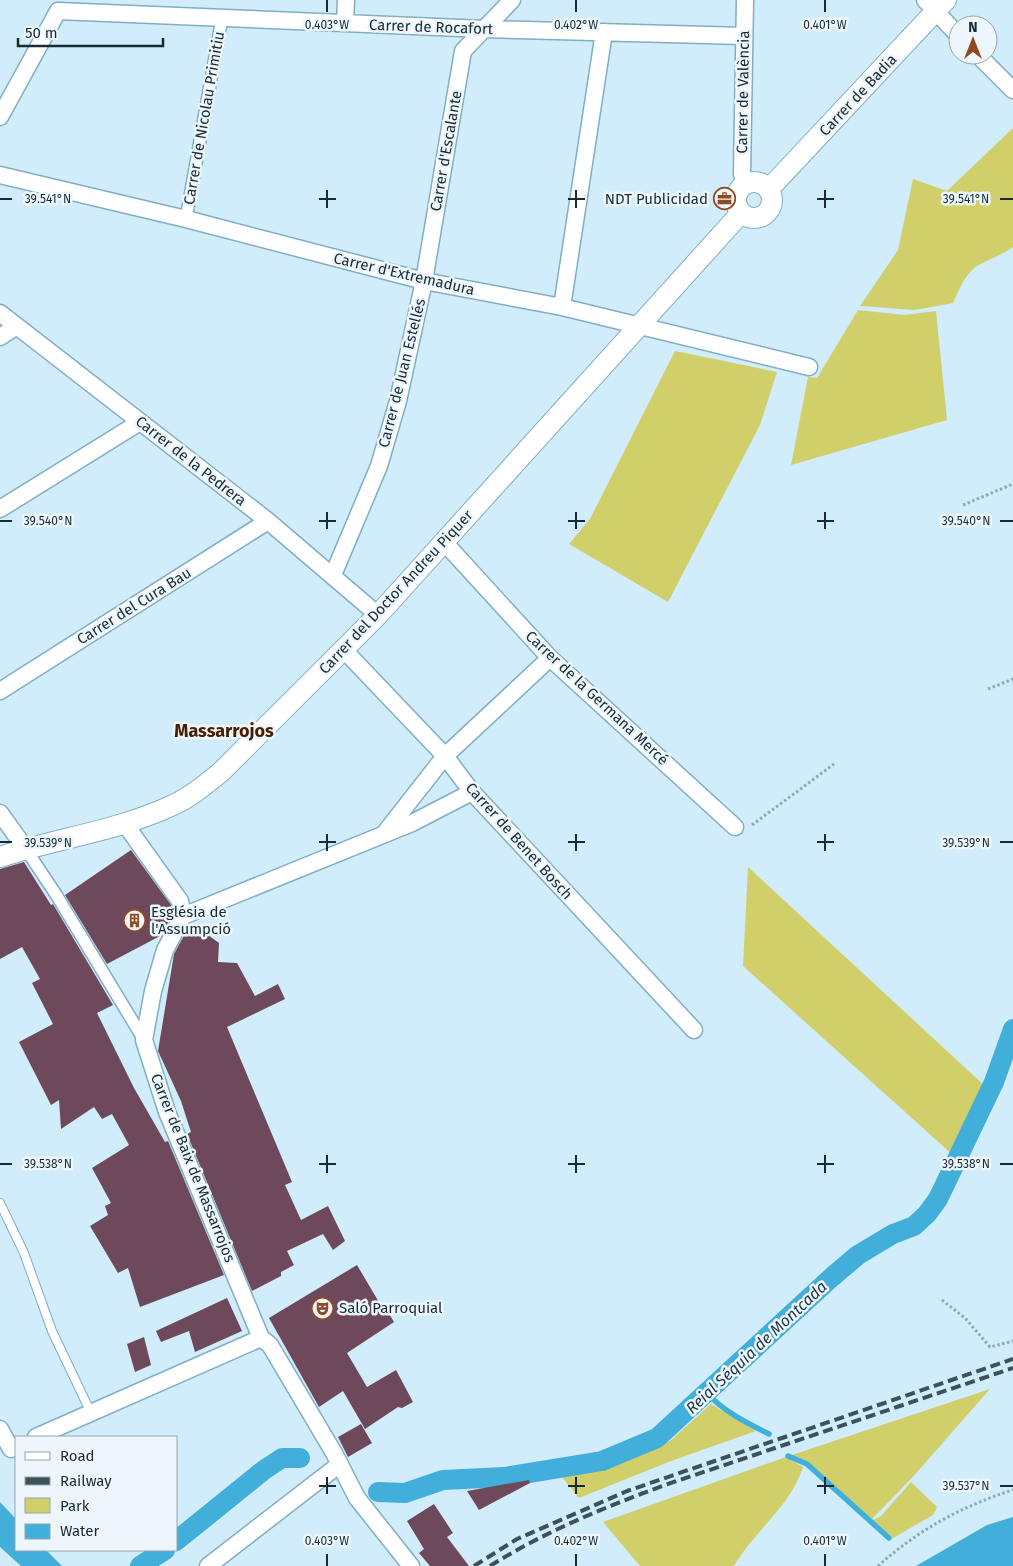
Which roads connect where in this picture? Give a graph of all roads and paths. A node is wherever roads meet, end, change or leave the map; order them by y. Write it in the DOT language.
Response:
graph roads {
  1 [pos="346,0"];
  2 [pos="512,0"];
  3 [pos="745,0"];
  4 [pos="936,4"];
  5 [pos="222,18"];
  6 [pos="948,21"];
  7 [pos="345,24"];
  8 [pos="484,29"];
  9 [pos="604,32"];
  10 [pos="743,36"];
  11 [pos="988,65"];
  12 [pos="1013,90"];
  13 [pos="0,117"];
  14 [pos="0,175"];
  15 [pos="746,184"];
  16 [pos="769,189"];
  17 [pos="741,213"];
  18 [pos="186,219"];
  19 [pos="424,282"];
  20 [pos="562,307"];
  21 [pos="0,313"];
  22 [pos="17,326"];
  23 [pos="639,326"];
  24 [pos="0,337"];
  25 [pos="809,367"];
  26 [pos="140,422"];
  27 [pos="1013,484"];
  28 [pos="963,505"];
  29 [pos="0,510"];
  30 [pos="268,521"];
  31 [pos="444,542"];
  32 [pos="333,575"];
  33 [pos="378,615"];
  34 [pos="344,650"];
  35 [pos="550,658"];
  36 [pos="1013,679"];
  37 [pos="988,689"];
  38 [pos="0,691"];
  39 [pos="445,756"];
  40 [pos="834,764"];
  41 [pos="472,792"];
  42 [pos="0,813"];
  43 [pos="125,824"];
  44 [pos="735,827"];
  45 [pos="384,834"];
  46 [pos="25,848"];
  47 [pos="0,857"];
  48 [pos="183,916"];
  49 [pos="694,1030"];
  50 [pos="144,1040"];
  51 [pos="0,1203"];
  52 [pos="942,1300"];
  53 [pos="261,1338"];
  54 [pos="1013,1341"];
  55 [pos="91,1413"];
  56 [pos="0,1429"];
  57 [pos="38,1436"];
  58 [pos="14,1448"];
  59 [pos="340,1464"];
  60 [pos="1013,1490"];
  61 [pos="208,1566"];
  62 [pos="411,1566"];
  63 [pos="878,1566"];
  1 -- 7 [label="street"];
  2 -- 8 [label="street, Carrer d'Escalante"];
  3 -- 10 [label="street, Carrer de València"];
  4 -- 6 [label="street"];
  4 -- 16 [label="street, Carrer de Badia"];
  5 -- 7 [label="street, Carrer de Rocafort"];
  5 -- 13 [label="street, Carrer de Rocafort"];
  5 -- 18 [label="street, Carrer de Nicolau Primitiu"];
  7 -- 8 [label="street, Carrer de Rocafort"];
  8 -- 9 [label="street, Carrer de Rocafort"];
  8 -- 19 [label="street, Carrer d'Escalante"];
  9 -- 10 [label="street, Carrer de Rocafort"];
  9 -- 20 [label="street"];
  10 -- 15 [label="street, Carrer de València"];
  11 -- 12 [label="street"];
  14 -- 18 [label="street, Carrer d'Extremadura"];
  15 -- 16 [label="street"];
  15 -- 17 [label="street"];
  16 -- 17 [label="street"];
  17 -- 23 [label="street"];
  18 -- 19 [label="street, Carrer d'Extremadura"];
  19 -- 20 [label="street, Carrer d'Extremadura"];
  19 -- 32 [label="street, Carrer de Juan Estellés"];
  20 -- 23 [label="street, Carrer d'Extremadura"];
  21 -- 22 [label="street, Carrer de la Pedrera"];
  22 -- 24 [label="street"];
  22 -- 26 [label="street, Carrer de la Pedrera"];
  23 -- 25 [label="street, Carrer d'Extremadura"];
  23 -- 31 [label="street, Carrer del Doctor Andreu Piquer"];
  26 -- 29 [label="street"];
  26 -- 30 [label="street, Carrer de la Pedrera"];
  27 -- 28 [label="path"];
  30 -- 32 [label="street, Carrer de la Pedrera"];
  30 -- 38 [label="street, Carrer del Cura Bau"];
  31 -- 33 [label="street, Carrer del Doctor Andreu Piquer"];
  31 -- 35 [label="street, Carrer de la Germana Mercé"];
  32 -- 33 [label="street, Carrer de la Pedrera"];
  33 -- 34 [label="street, Carrer del Doctor Andreu Piquer"];
  34 -- 39 [label="street, Carrer de Benet Bosch"];
  34 -- 43 [label="street, Carrer del Doctor Andreu Piquer"];
  35 -- 39 [label="street"];
  35 -- 44 [label="street, Carrer de la Germana Mercé"];
  36 -- 37 [label="path"];
  39 -- 41 [label="street, Carrer de Benet Bosch"];
  39 -- 45 [label="street"];
  40 -- 44 [label="path"];
  41 -- 45 [label="street"];
  41 -- 49 [label="street, Carrer de Benet Bosch"];
  42 -- 46 [label="street"];
  43 -- 46 [label="street, Carrer del Doctor Andreu Piquer"];
  43 -- 48 [label="street"];
  45 -- 48 [label="street"];
  46 -- 47 [label="street"];
  46 -- 50 [label="street, Carrer de Baix de Massarrojos"];
  48 -- 50 [label="street"];
  50 -- 53 [label="street, Carrer de Baix de Massarrojos"];
  51 -- 55 [label="lane"];
  52 -- 54 [label="path"];
  53 -- 55 [label="street"];
  53 -- 59 [label="street, Carrer de Baix de Massarrojos"];
  55 -- 57 [label="street"];
  56 -- 58 [label="street"];
  59 -- 61 [label="street"];
  59 -- 62 [label="street, Carrer de Baix de Massarrojos"];
  60 -- 63 [label="path"];
}
